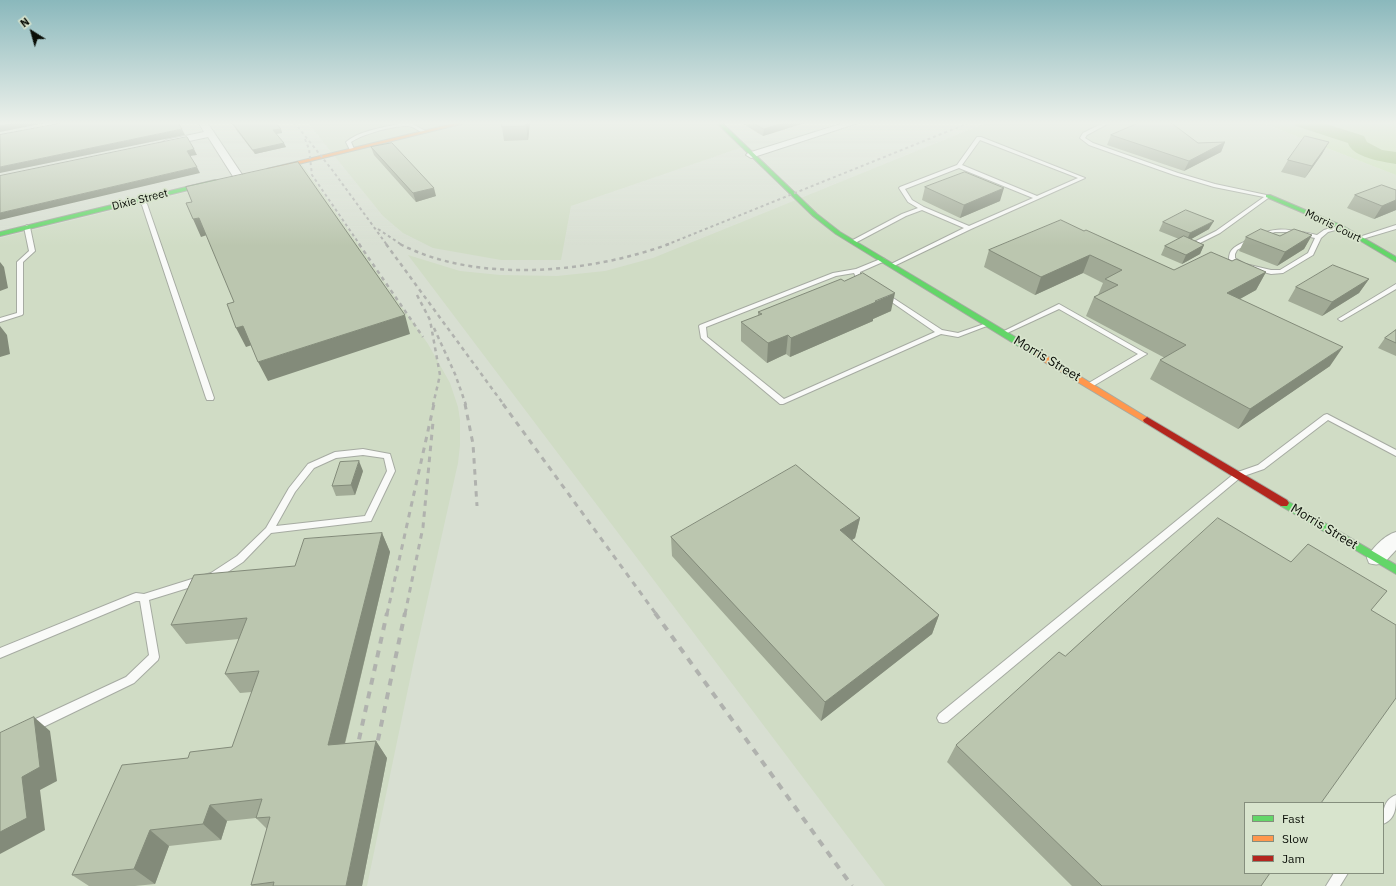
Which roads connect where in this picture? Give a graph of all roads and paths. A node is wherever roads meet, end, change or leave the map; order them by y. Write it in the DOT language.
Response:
graph roads {
  1 [pos="226,163"];
  2 [pos="294,163"];
  3 [pos="760,163"];
  4 [pos="961,163"];
  5 [pos="1044,163"];
  6 [pos="1146,163"];
  7 [pos="959,166"];
  8 [pos="261,171"];
  9 [pos="234,177"];
  10 [pos="1268,196"];
  11 [pos="1036,198"];
  12 [pos="140,200"];
  13 [pos="922,208"];
  14 [pos="28,227"];
  15 [pos="1341,227"];
  16 [pos="1396,227"];
  17 [pos="969,228"];
  18 [pos="0,234"];
  19 [pos="1318,237"];
  20 [pos="1359,238"];
  21 [pos="853,242"];
  22 [pos="1192,245"];
  23 [pos="883,260"];
  24 [pos="1396,260"];
  25 [pos="892,265"];
  26 [pos="857,271"];
  27 [pos="865,283"];
  28 [pos="1396,286"];
  29 [pos="878,291"];
  30 [pos="0,320"];
  31 [pos="1341,320"];
  32 [pos="989,324"];
  33 [pos="940,332"];
  34 [pos="1003,333"];
  35 [pos="1090,386"];
  36 [pos="210,398"];
  37 [pos="1396,453"];
  38 [pos="1238,475"];
  39 [pos="269,530"];
  40 [pos="1396,539"];
  41 [pos="1376,558"];
  42 [pos="1396,570"];
  43 [pos="144,598"];
  44 [pos="0,653"];
  45 [pos="943,718"];
  46 [pos="21,732"];
  47 [pos="1396,801"];
  48 [pos="1384,817"];
  49 [pos="1341,874"];
  50 [pos="1332,886"];
  1 -- 9 [label="street"];
  2 -- 8 [label="street"];
  3 -- 21 [label="street, Morris Street"];
  4 -- 7 [label="lane"];
  5 -- 11 [label="lane"];
  6 -- 10 [label="lane"];
  7 -- 11 [label="lane"];
  7 -- 13 [label="lane"];
  9 -- 12 [label="street, Dixie Street"];
  10 -- 15 [label="street, Morris Court"];
  10 -- 22 [label="lane"];
  11 -- 17 [label="lane"];
  12 -- 14 [label="street, Dixie Street"];
  12 -- 36 [label="lane"];
  13 -- 17 [label="lane"];
  13 -- 21 [label="lane"];
  14 -- 18 [label="street, Dixie Street"];
  14 -- 30 [label="lane"];
  15 -- 19 [label="lane"];
  15 -- 20 [label="street, Morris Court"];
  16 -- 20 [label="lane"];
  17 -- 25 [label="lane"];
  19 -- 19 [label="lane"];
  20 -- 24 [label="street, Morris Court"];
  21 -- 23 [label="street, Morris Street"];
  23 -- 25 [label="street, Morris Street"];
  23 -- 26 [label="lane"];
  25 -- 32 [label="street, Morris Street"];
  26 -- 27 [label="lane"];
  26 -- 33 [label="lane"];
  28 -- 31 [label="lane"];
  29 -- 33 [label="lane"];
  32 -- 33 [label="lane"];
  32 -- 34 [label="street, Morris Street"];
  34 -- 35 [label="street, Morris Street"];
  34 -- 35 [label="lane"];
  35 -- 38 [label="street, Morris Street"];
  37 -- 38 [label="lane"];
  38 -- 41 [label="street, Morris Street"];
  38 -- 45 [label="lane"];
  39 -- 39 [label="lane"];
  39 -- 43 [label="lane"];
  40 -- 41 [label="street"];
  41 -- 42 [label="street, Morris Street"];
  43 -- 44 [label="lane"];
  43 -- 46 [label="lane"];
  47 -- 48 [label="lane"];
  49 -- 50 [label="lane"];
}
